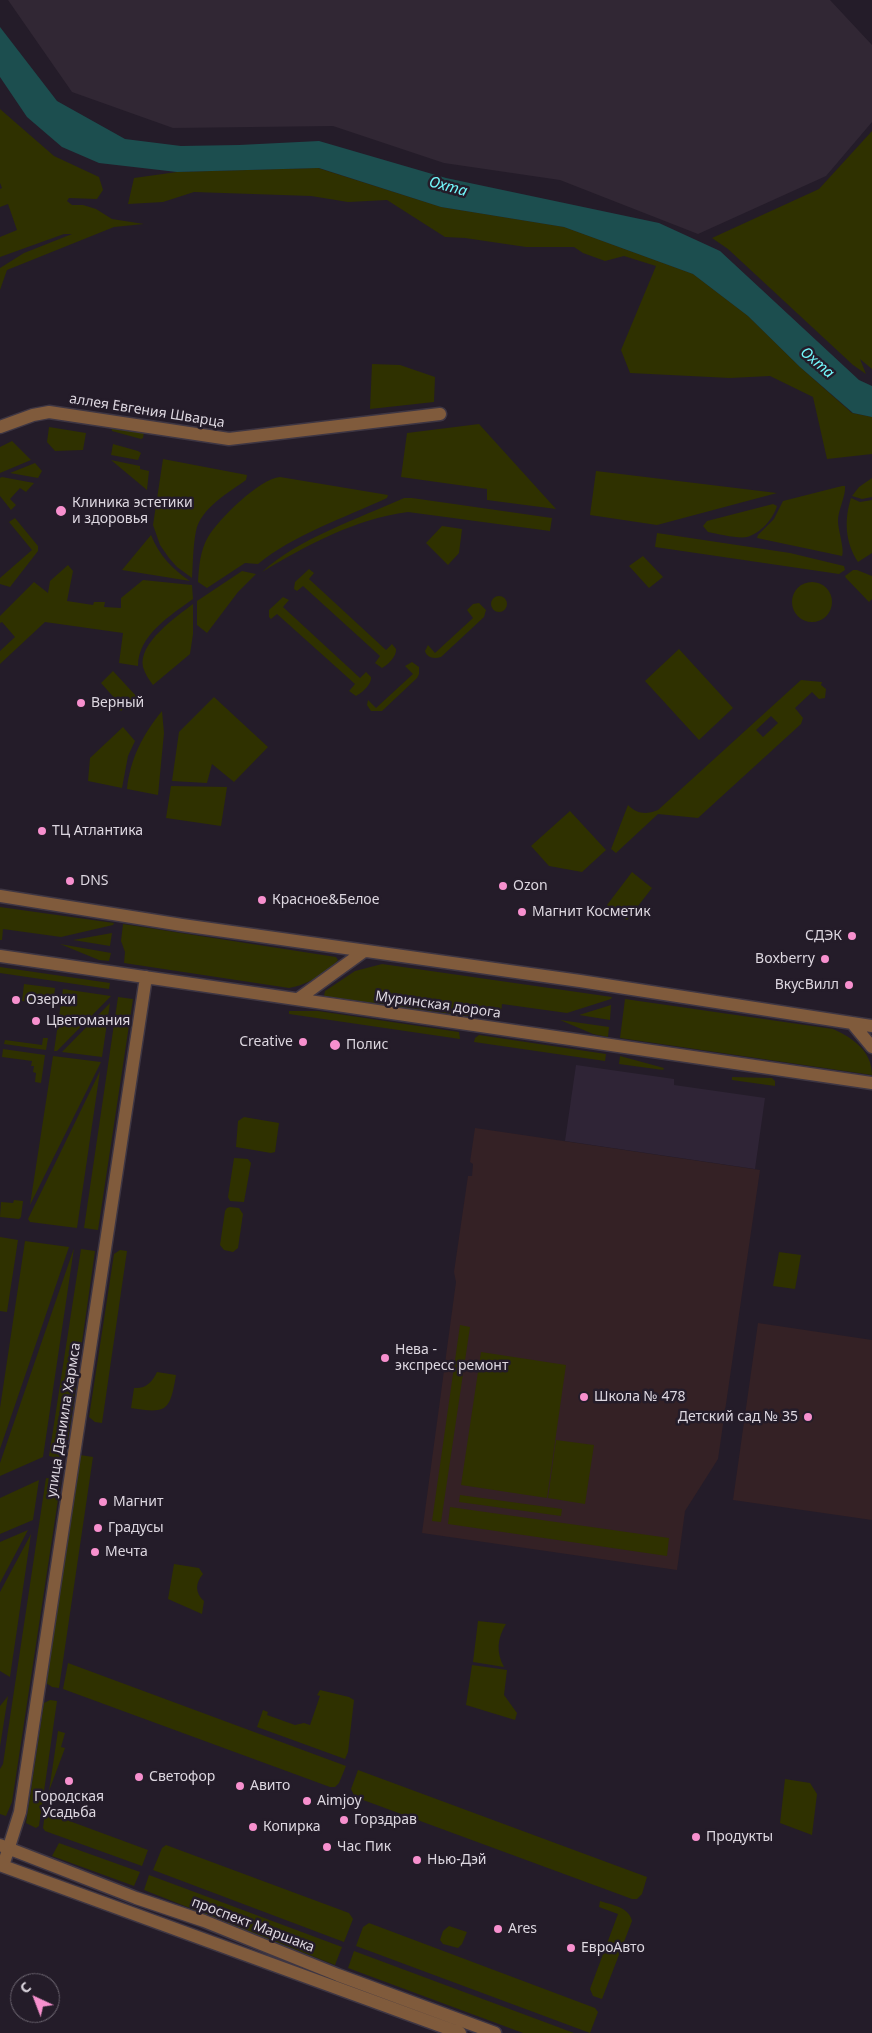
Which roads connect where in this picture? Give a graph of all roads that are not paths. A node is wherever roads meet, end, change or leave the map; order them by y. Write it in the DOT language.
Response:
graph roads {
  1 [pos="440,414"];
  2 [pos="0,427"];
  3 [pos="0,896"];
  4 [pos="363,952"];
  5 [pos="0,956"];
  6 [pos="146,977"];
  7 [pos="298,999"];
  8 [pos="852,1023"];
  9 [pos="872,1026"];
  10 [pos="872,1047"];
  11 [pos="872,1083"];
  12 [pos="4,1847"];
  13 [pos="2,1866"];
  14 [pos="460,2033"];
  15 [pos="495,2033"];
  1 -- 2 [label="street, аллея Евгения Шварца"];
  3 -- 4 [label="street"];
  4 -- 7 [label="street"];
  4 -- 8 [label="street"];
  5 -- 6 [label="street, Муринская дорога"];
  6 -- 7 [label="street, Муринская дорога"];
  6 -- 12 [label="street, улица Даниила Хармса"];
  7 -- 11 [label="street, Муринская дорога"];
  8 -- 9 [label="street"];
  8 -- 10 [label="street"];
  12 -- 13 [label="street, улица Даниила Хармса"];
  12 -- 15 [label="street, проспект Маршака"];
  13 -- 14 [label="street, проспект Маршака"];
}
